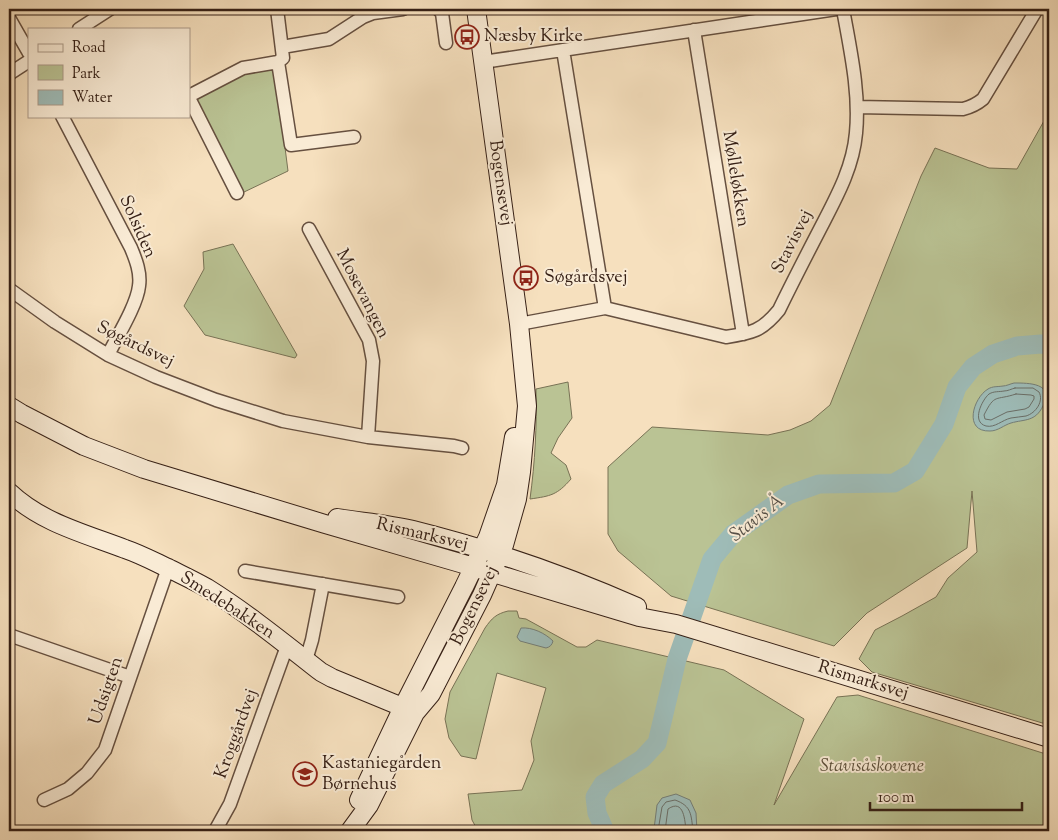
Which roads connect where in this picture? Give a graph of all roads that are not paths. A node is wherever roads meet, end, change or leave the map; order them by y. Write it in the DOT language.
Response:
graph roads {
  1 [pos="110,9"];
  2 [pos="277,9"];
  3 [pos="403,9"];
  4 [pos="438,9"];
  5 [pos="476,9"];
  6 [pos="836,9"];
  7 [pos="843,9"];
  8 [pos="1037,9"];
  9 [pos="373,11"];
  10 [pos="9,18"];
  11 [pos="80,28"];
  12 [pos="694,30"];
  13 [pos="446,43"];
  14 [pos="282,47"];
  15 [pos="563,50"];
  16 [pos="28,51"];
  17 [pos="28,62"];
  18 [pos="278,62"];
  19 [pos="483,62"];
  20 [pos="9,74"];
  21 [pos="190,96"];
  22 [pos="190,99"];
  23 [pos="857,107"];
  24 [pos="63,118"];
  25 [pos="354,137"];
  26 [pos="237,193"];
  27 [pos="309,229"];
  28 [pos="9,289"];
  29 [pos="605,308"];
  30 [pos="520,324"];
  31 [pos="742,334"];
  32 [pos="108,355"];
  33 [pos="522,357"];
  34 [pos="9,406"];
  35 [pos="368,437"];
  36 [pos="462,448"];
  37 [pos="9,492"];
  38 [pos="274,508"];
  39 [pos="325,524"];
  40 [pos="488,560"];
  41 [pos="168,568"];
  42 [pos="245,571"];
  43 [pos="323,584"];
  44 [pos="464,586"];
  45 [pos="398,597"];
  46 [pos="676,624"];
  47 [pos="9,635"];
  48 [pos="287,646"];
  49 [pos="306,660"];
  50 [pos="130,677"];
  51 [pos="409,710"];
  52 [pos="1049,738"];
  53 [pos="44,800"];
  54 [pos="215,831"];
  55 [pos="345,831"];
  56 [pos="350,831"];
  1 -- 11 [label="street"];
  2 -- 14 [label="street"];
  3 -- 9 [label="street"];
  4 -- 13 [label="street"];
  5 -- 19 [label="main road, Bogensevej"];
  6 -- 12 [label="street"];
  7 -- 23 [label="street, Stavisvej"];
  8 -- 23 [label="street"];
  9 -- 14 [label="street"];
  10 -- 16 [label="street"];
  12 -- 15 [label="street"];
  12 -- 31 [label="street, Mølleløkken"];
  14 -- 18 [label="street"];
  15 -- 19 [label="street"];
  15 -- 29 [label="street"];
  17 -- 20 [label="street"];
  18 -- 21 [label="street"];
  18 -- 25 [label="street"];
  19 -- 30 [label="main road, Bogensevej"];
  22 -- 26 [label="street"];
  23 -- 31 [label="street, Stavisvej"];
  24 -- 32 [label="street, Solsiden"];
  27 -- 35 [label="street, Mosevangen"];
  28 -- 32 [label="street, Søgårdsvej"];
  29 -- 30 [label="street, Stavisvej"];
  29 -- 31 [label="street, Stavisvej"];
  30 -- 33 [label="main road, Bogensevej"];
  32 -- 35 [label="street, Søgårdsvej"];
  33 -- 40 [label="main road, Bogensevej"];
  33 -- 40 [label="main road, Bogensevej"];
  34 -- 38 [label="main road, Rismarksvej"];
  35 -- 36 [label="street, Søgårdsvej"];
  37 -- 41 [label="main road, Smedebakken"];
  38 -- 39 [label="main road, Rismarksvej"];
  38 -- 40 [label="main road, Rismarksvej"];
  39 -- 40 [label="main road, Rismarksvej"];
  39 -- 44 [label="main road"];
  40 -- 44 [label="main road, Bogensevej"];
  40 -- 46 [label="main road, Rismarksvej"];
  40 -- 46 [label="main road"];
  40 -- 51 [label="main road"];
  40 -- 51 [label="main road, Bogensevej"];
  41 -- 48 [label="main road, Smedebakken"];
  41 -- 50 [label="street, Udsigten"];
  42 -- 43 [label="street"];
  43 -- 45 [label="street"];
  43 -- 49 [label="street"];
  44 -- 51 [label="main road, Bogensevej"];
  46 -- 52 [label="main road, Rismarksvej"];
  47 -- 50 [label="street"];
  48 -- 49 [label="main road, Smedebakken"];
  48 -- 54 [label="street, Kroggårdvej"];
  49 -- 51 [label="main road, Smedebakken"];
  50 -- 53 [label="street, Udsigten"];
  51 -- 55 [label="main road, Bogensevej"];
  51 -- 56 [label="main road, Bogensevej"];
}
